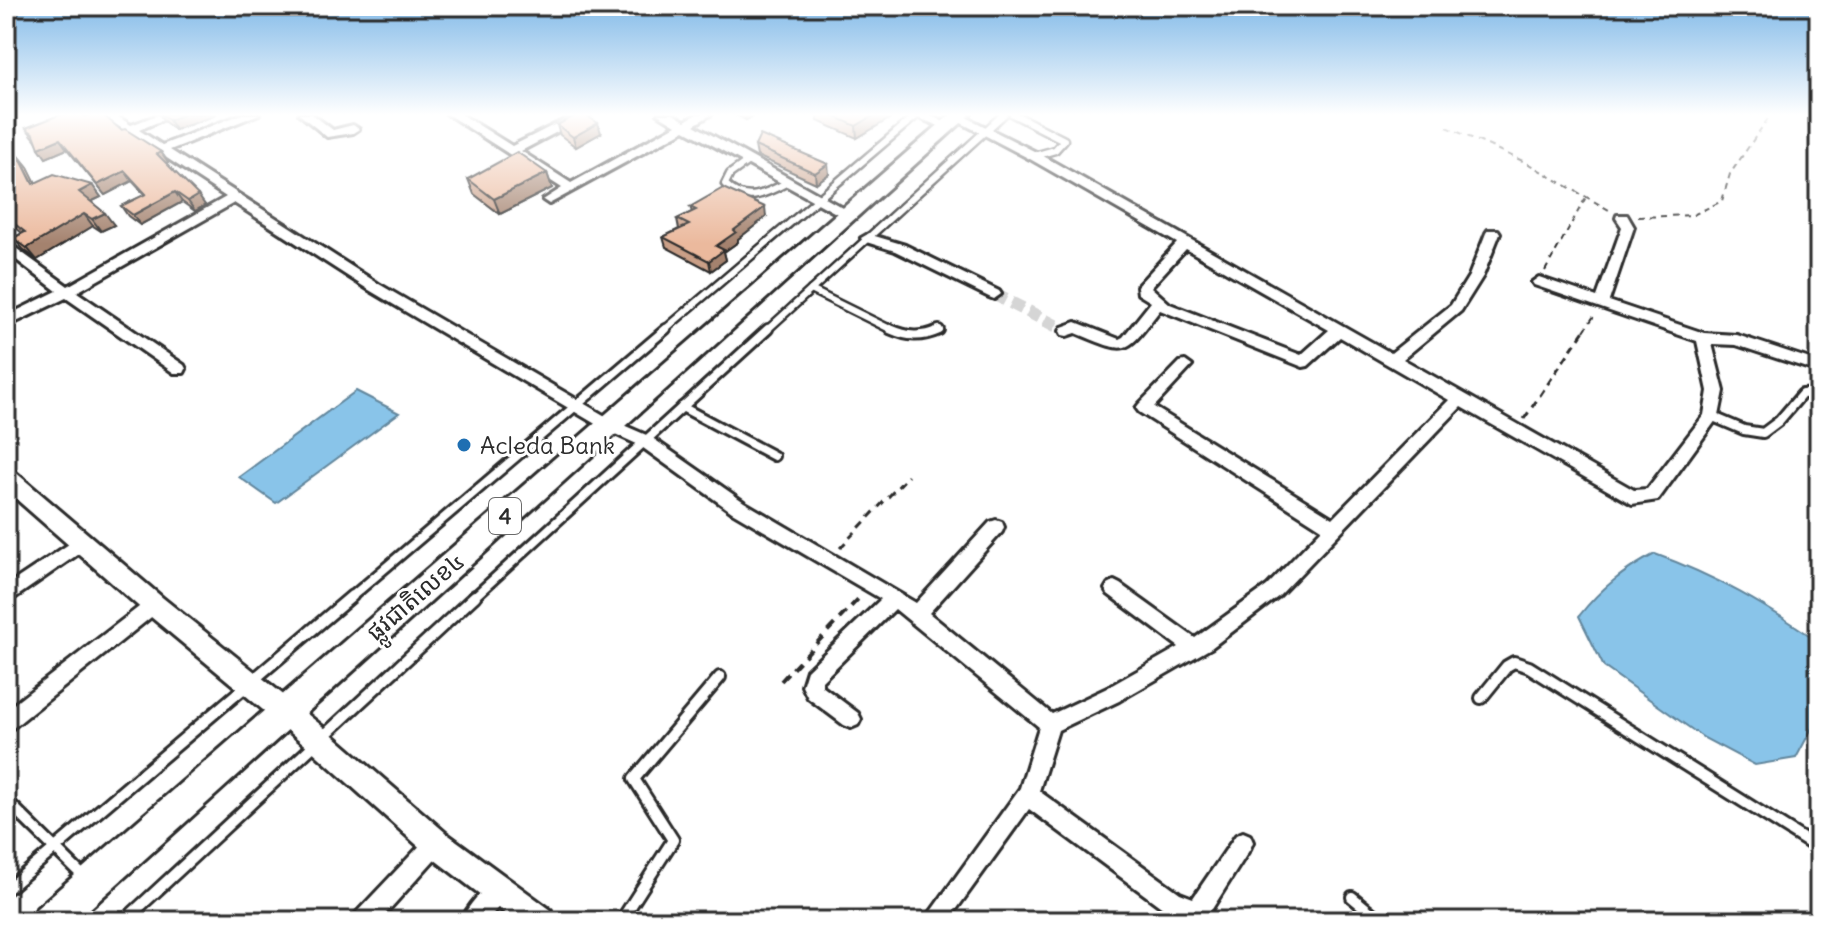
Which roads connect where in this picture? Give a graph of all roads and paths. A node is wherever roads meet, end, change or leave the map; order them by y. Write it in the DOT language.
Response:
graph roads {
  1 [pos="174,157"];
  2 [pos="522,157"];
  3 [pos="627,157"];
  4 [pos="741,157"];
  5 [pos="866,157"];
  6 [pos="913,157"];
  7 [pos="956,157"];
  8 [pos="1036,157"];
  9 [pos="1514,157"];
  10 [pos="1741,157"];
  11 [pos="748,161"];
  12 [pos="788,182"];
  13 [pos="571,188"];
  14 [pos="235,197"];
  15 [pos="1586,197"];
  16 [pos="819,198"];
  17 [pos="549,200"];
  18 [pos="848,214"];
  19 [pos="1622,218"];
  20 [pos="1493,233"];
  21 [pos="868,238"];
  22 [pos="1184,243"];
  23 [pos="6,245"];
  24 [pos="1539,282"];
  25 [pos="811,290"];
  26 [pos="67,292"];
  27 [pos="994,294"];
  28 [pos="1163,304"];
  29 [pos="1601,305"];
  30 [pos="6,322"];
  31 [pos="939,330"];
  32 [pos="1338,330"];
  33 [pos="1067,331"];
  34 [pos="1703,338"];
  35 [pos="1392,360"];
  36 [pos="1185,366"];
  37 [pos="1819,367"];
  38 [pos="179,369"];
  39 [pos="1819,393"];
  40 [pos="1459,399"];
  41 [pos="575,404"];
  42 [pos="682,407"];
  43 [pos="1711,416"];
  44 [pos="609,425"];
  45 [pos="1515,432"];
  46 [pos="645,441"];
  47 [pos="774,456"];
  48 [pos="908,476"];
  49 [pos="6,477"];
  50 [pos="996,527"];
  51 [pos="1333,527"];
  52 [pos="81,543"];
  53 [pos="829,559"];
  54 [pos="872,585"];
  55 [pos="1114,589"];
  56 [pos="6,596"];
  57 [pos="894,598"];
  58 [pos="154,605"];
  59 [pos="917,614"];
  60 [pos="1194,648"];
  61 [pos="720,677"];
  62 [pos="781,681"];
  63 [pos="247,682"];
  64 [pos="1481,698"];
  65 [pos="283,711"];
  66 [pos="851,719"];
  67 [pos="6,722"];
  68 [pos="1050,724"];
  69 [pos="318,739"];
  70 [pos="1027,795"];
  71 [pos="6,800"];
  72 [pos="1243,842"];
  73 [pos="436,843"];
  74 [pos="55,848"];
  75 [pos="1819,849"];
  76 [pos="91,885"];
  77 [pos="6,890"];
  78 [pos="498,891"];
  79 [pos="1352,897"];
  80 [pos="50,921"];
  81 [pos="124,921"];
  82 [pos="364,921"];
  83 [pos="472,921"];
  84 [pos="540,921"];
  85 [pos="621,921"];
  86 [pos="935,921"];
  87 [pos="1381,921"];
  1 -- 14 [label="street"];
  2 -- 13 [label="street"];
  3 -- 13 [label="street"];
  4 -- 11 [label="street"];
  5 -- 16 [label="lane"];
  6 -- 18 [label="highway, ផ្លូវជាតិលេខ៤ / 4"];
  7 -- 21 [label="lane"];
  8 -- 22 [label="street"];
  9 -- 15 [label="path"];
  10 -- 19 [label="path"];
  11 -- 12 [label="street"];
  11 -- 12 [label="lane"];
  12 -- 16 [label="street"];
  13 -- 17 [label="street"];
  14 -- 26 [label="street"];
  14 -- 41 [label="street"];
  15 -- 19 [label="path"];
  15 -- 24 [label="path"];
  16 -- 18 [label="street"];
  16 -- 41 [label="lane"];
  18 -- 44 [label="highway, ផ្លូវជាតិលេខ៤ / 4"];
  19 -- 29 [label="street"];
  20 -- 35 [label="street"];
  21 -- 25 [label="lane"];
  21 -- 27 [label="street"];
  22 -- 28 [label="street"];
  22 -- 32 [label="street"];
  23 -- 26 [label="street"];
  24 -- 29 [label="street"];
  25 -- 31 [label="lane"];
  25 -- 42 [label="lane"];
  26 -- 30 [label="street"];
  26 -- 38 [label="street"];
  28 -- 32 [label="street"];
  28 -- 33 [label="street"];
  29 -- 34 [label="street"];
  29 -- 45 [label="path"];
  32 -- 35 [label="street"];
  34 -- 37 [label="street"];
  34 -- 43 [label="street"];
  35 -- 40 [label="street"];
  36 -- 51 [label="street"];
  39 -- 43 [label="lane"];
  40 -- 45 [label="street"];
  40 -- 51 [label="street"];
  41 -- 44 [label="street"];
  41 -- 63 [label="lane"];
  42 -- 46 [label="lane"];
  42 -- 47 [label="lane"];
  43 -- 45 [label="street"];
  44 -- 46 [label="street"];
  44 -- 65 [label="highway, ផ្លូវជាតិលេខ៤ / 4"];
  46 -- 53 [label="street"];
  46 -- 69 [label="lane"];
  48 -- 53 [label="path"];
  49 -- 52 [label="main road"];
  50 -- 59 [label="street"];
  51 -- 60 [label="street"];
  52 -- 56 [label="street"];
  52 -- 58 [label="main road"];
  53 -- 54 [label="street"];
  54 -- 57 [label="street"];
  54 -- 62 [label="path"];
  55 -- 60 [label="street"];
  57 -- 59 [label="street"];
  57 -- 66 [label="street"];
  58 -- 63 [label="main road"];
  58 -- 67 [label="street"];
  59 -- 68 [label="street"];
  60 -- 68 [label="street"];
  61 -- 85 [label="lane"];
  63 -- 65 [label="main road"];
  63 -- 74 [label="lane"];
  64 -- 75 [label="lane"];
  65 -- 69 [label="main road"];
  65 -- 76 [label="highway, ផ្លូវជាតិលេខ៤ / 4"];
  68 -- 70 [label="street"];
  69 -- 73 [label="main road"];
  69 -- 81 [label="lane"];
  70 -- 72 [label="street"];
  70 -- 86 [label="street"];
  71 -- 74 [label="lane"];
  73 -- 78 [label="main road"];
  73 -- 82 [label="street"];
  74 -- 76 [label="lane"];
  74 -- 77 [label="lane"];
  76 -- 80 [label="highway, ផ្លូវជាតិលេខ៤ / 4"];
  78 -- 83 [label="street"];
  78 -- 84 [label="main road"];
  79 -- 87 [label="lane"];
}
